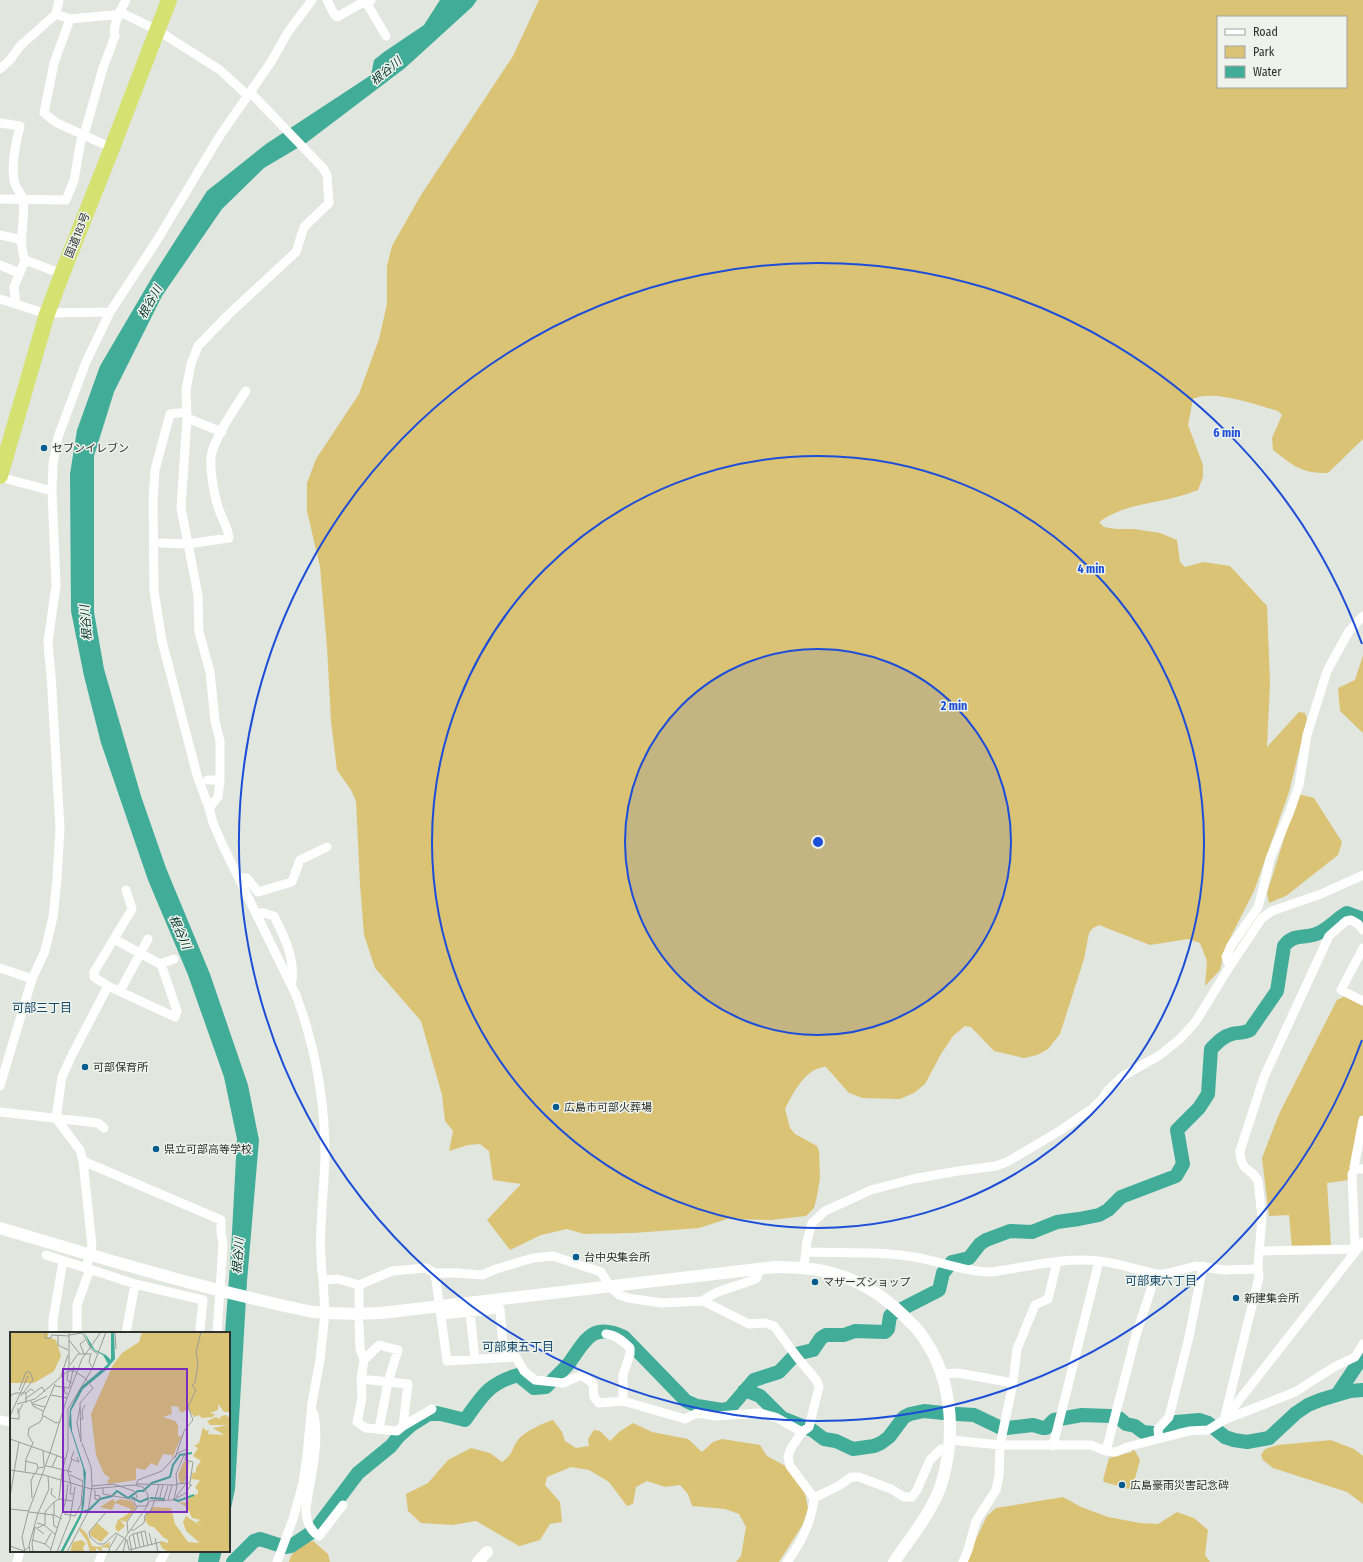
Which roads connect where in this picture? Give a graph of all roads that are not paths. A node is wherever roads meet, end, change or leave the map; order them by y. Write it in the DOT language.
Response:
graph roads {
  1 [pos="60,0"];
  2 [pos="126,0"];
  3 [pos="169,0"];
  4 [pos="312,0"];
  5 [pos="327,0"];
  6 [pos="369,1"];
  7 [pos="56,14"];
  8 [pos="120,14"];
  9 [pos="70,20"];
  10 [pos="157,30"];
  11 [pos="386,36"];
  12 [pos="0,69"];
  13 [pos="248,94"];
  14 [pos="1,123"];
  15 [pos="84,136"];
  16 [pos="112,148"];
  17 [pos="0,199"];
  18 [pos="24,200"];
  19 [pos="0,235"];
  20 [pos="22,240"];
  21 [pos="25,260"];
  22 [pos="0,265"];
  23 [pos="19,273"];
  24 [pos="62,274"];
  25 [pos="0,299"];
  26 [pos="16,304"];
  27 [pos="110,312"];
  28 [pos="48,314"];
  29 [pos="246,391"];
  30 [pos="187,415"];
  31 [pos="222,432"];
  32 [pos="0,476"];
  33 [pos="52,491"];
  34 [pos="161,543"];
  35 [pos="188,544"];
  36 [pos="1363,616"];
  37 [pos="208,780"];
  38 [pos="220,780"];
  39 [pos="209,808"];
  40 [pos="327,847"];
  41 [pos="1363,875"];
  42 [pos="240,878"];
  43 [pos="126,890"];
  44 [pos="257,913"];
  45 [pos="1363,930"];
  46 [pos="114,939"];
  47 [pos="148,939"];
  48 [pos="1363,948"];
  49 [pos="141,953"];
  50 [pos="174,959"];
  51 [pos="161,964"];
  52 [pos="1230,966"];
  53 [pos="0,968"];
  54 [pos="32,980"];
  55 [pos="292,984"];
  56 [pos="108,986"];
  57 [pos="120,991"];
  58 [pos="1363,1001"];
  59 [pos="0,1086"];
  60 [pos="0,1112"];
  61 [pos="58,1118"];
  62 [pos="1363,1120"];
  63 [pos="104,1128"];
  64 [pos="83,1162"];
  65 [pos="1359,1169"];
  66 [pos="0,1228"];
  67 [pos="1360,1246"];
  68 [pos="1260,1251"];
  69 [pos="807,1252"];
  70 [pos="46,1255"];
  71 [pos="91,1255"];
  72 [pos="63,1261"];
  73 [pos="1099,1261"];
  74 [pos="1057,1262"];
  75 [pos="1203,1266"];
  76 [pos="759,1268"];
  77 [pos="804,1268"];
  78 [pos="1258,1268"];
  79 [pos="88,1269"];
  80 [pos="435,1273"];
  81 [pos="1156,1274"];
  82 [pos="323,1280"];
  83 [pos="135,1284"];
  84 [pos="359,1285"];
  85 [pos="610,1286"];
  86 [pos="223,1292"];
  87 [pos="703,1302"];
  88 [pos="359,1305"];
  89 [pos="440,1311"];
  90 [pos="470,1312"];
  91 [pos="319,1313"];
  92 [pos="359,1323"];
  93 [pos="200,1329"];
  94 [pos="53,1332"];
  95 [pos="77,1332"];
  96 [pos="126,1332"];
  97 [pos="218,1332"];
  98 [pos="606,1334"];
  99 [pos="1363,1344"];
  100 [pos="504,1358"];
  101 [pos="475,1359"];
  102 [pos="364,1360"];
  103 [pos="942,1374"];
  104 [pos="361,1379"];
  105 [pos="388,1382"];
  106 [pos="1013,1383"];
  107 [pos="623,1401"];
  108 [pos="312,1403"];
  109 [pos="432,1409"];
  110 [pos="0,1420"];
  111 [pos="1224,1420"];
  112 [pos="10,1422"];
  113 [pos="403,1426"];
  114 [pos="379,1429"];
  115 [pos="805,1430"];
  116 [pos="1159,1435"];
  117 [pos="950,1445"];
  118 [pos="1000,1446"];
  119 [pos="1053,1446"];
  120 [pos="1106,1451"];
  121 [pos="814,1498"];
  122 [pos="343,1505"];
  123 [pos="20,1552"];
  124 [pos="102,1552"];
  125 [pos="165,1552"];
  126 [pos="487,1552"];
  127 [pos="17,1562"];
  128 [pos="99,1562"];
  129 [pos="160,1562"];
  130 [pos="277,1562"];
  131 [pos="478,1562"];
  132 [pos="787,1562"];
  133 [pos="894,1562"];
  134 [pos="963,1562"];
  1 -- 7 [label="street"];
  2 -- 8 [label="street"];
  3 -- 10 [label="highway, 国道183号"];
  4 -- 13 [label="street"];
  5 -- 6 [label="street"];
  6 -- 11 [label="street"];
  7 -- 9 [label="street"];
  7 -- 12 [label="street"];
  8 -- 9 [label="street"];
  8 -- 10 [label="street"];
  8 -- 15 [label="street"];
  9 -- 15 [label="street"];
  10 -- 13 [label="street"];
  10 -- 16 [label="highway, 国道183号"];
  13 -- 27 [label="street"];
  13 -- 30 [label="street"];
  14 -- 18 [label="street"];
  15 -- 16 [label="street"];
  15 -- 18 [label="street"];
  16 -- 24 [label="highway, 国道183号"];
  17 -- 18 [label="street"];
  18 -- 20 [label="street"];
  19 -- 20 [label="street"];
  20 -- 21 [label="street"];
  21 -- 23 [label="street"];
  21 -- 24 [label="street"];
  22 -- 23 [label="street"];
  23 -- 26 [label="street"];
  24 -- 28 [label="highway, 国道183号"];
  25 -- 26 [label="street"];
  26 -- 28 [label="street"];
  27 -- 28 [label="street"];
  27 -- 33 [label="street"];
  28 -- 32 [label="highway, 国道183号"];
  29 -- 31 [label="street"];
  30 -- 31 [label="street"];
  30 -- 35 [label="street"];
  30 -- 39 [label="street"];
  31 -- 35 [label="street"];
  32 -- 33 [label="street"];
  33 -- 54 [label="street"];
  34 -- 35 [label="street"];
  35 -- 38 [label="street"];
  36 -- 52 [label="street"];
  37 -- 38 [label="street"];
  38 -- 39 [label="street"];
  39 -- 42 [label="street"];
  40 -- 42 [label="street"];
  41 -- 52 [label="street"];
  42 -- 44 [label="street"];
  43 -- 46 [label="street"];
  44 -- 55 [label="street"];
  44 -- 55 [label="street"];
  45 -- 68 [label="street"];
  46 -- 49 [label="street"];
  46 -- 56 [label="street"];
  47 -- 49 [label="street"];
  48 -- 58 [label="street"];
  49 -- 51 [label="street"];
  49 -- 57 [label="street"];
  50 -- 51 [label="street"];
  51 -- 57 [label="street"];
  52 -- 69 [label="street"];
  53 -- 54 [label="street"];
  54 -- 59 [label="street"];
  55 -- 82 [label="street"];
  56 -- 57 [label="street"];
  56 -- 61 [label="street"];
  60 -- 61 [label="street"];
  61 -- 63 [label="street"];
  61 -- 64 [label="street"];
  62 -- 65 [label="street"];
  64 -- 71 [label="street"];
  64 -- 86 [label="street"];
  65 -- 67 [label="street"];
  66 -- 71 [label="street"];
  67 -- 68 [label="street"];
  67 -- 111 [label="street"];
  68 -- 78 [label="street"];
  69 -- 74 [label="street"];
  69 -- 77 [label="street"];
  70 -- 72 [label="street"];
  71 -- 79 [label="street"];
  71 -- 86 [label="street"];
  72 -- 79 [label="street"];
  72 -- 94 [label="street"];
  73 -- 74 [label="street"];
  73 -- 81 [label="street"];
  73 -- 119 [label="street"];
  74 -- 106 [label="street"];
  75 -- 78 [label="street"];
  75 -- 81 [label="street"];
  75 -- 116 [label="street"];
  76 -- 77 [label="street"];
  76 -- 85 [label="street"];
  76 -- 87 [label="street"];
  77 -- 103 [label="street"];
  78 -- 111 [label="street"];
  79 -- 83 [label="street"];
  79 -- 95 [label="street"];
  80 -- 84 [label="street"];
  80 -- 85 [label="street"];
  80 -- 89 [label="street"];
  81 -- 120 [label="street"];
  82 -- 84 [label="street"];
  82 -- 91 [label="street"];
  83 -- 93 [label="street"];
  83 -- 96 [label="street"];
  84 -- 88 [label="street"];
  85 -- 87 [label="street"];
  85 -- 89 [label="street"];
  86 -- 91 [label="street"];
  86 -- 97 [label="street"];
  87 -- 115 [label="street"];
  89 -- 90 [label="street"];
  89 -- 91 [label="street"];
  89 -- 101 [label="street"];
  90 -- 100 [label="street"];
  90 -- 101 [label="street"];
  91 -- 108 [label="street"];
  92 -- 102 [label="street"];
  98 -- 107 [label="street"];
  99 -- 111 [label="street"];
  100 -- 101 [label="street"];
  100 -- 107 [label="street"];
  102 -- 104 [label="street"];
  102 -- 105 [label="street"];
  103 -- 106 [label="street"];
  103 -- 117 [label="street"];
  104 -- 105 [label="street"];
  104 -- 114 [label="street"];
  105 -- 113 [label="street"];
  105 -- 114 [label="street"];
  106 -- 118 [label="street"];
  107 -- 115 [label="street"];
  108 -- 122 [label="street"];
  108 -- 130 [label="street"];
  109 -- 113 [label="street"];
  110 -- 112 [label="street"];
  111 -- 116 [label="street"];
  113 -- 114 [label="street"];
  115 -- 121 [label="street"];
  116 -- 120 [label="street"];
  117 -- 118 [label="street"];
  117 -- 121 [label="street"];
  117 -- 133 [label="street"];
  118 -- 119 [label="street"];
  118 -- 134 [label="street"];
  119 -- 120 [label="street"];
  121 -- 132 [label="street"];
  123 -- 127 [label="street"];
  124 -- 128 [label="street"];
  125 -- 129 [label="street"];
  126 -- 131 [label="street"];
}
